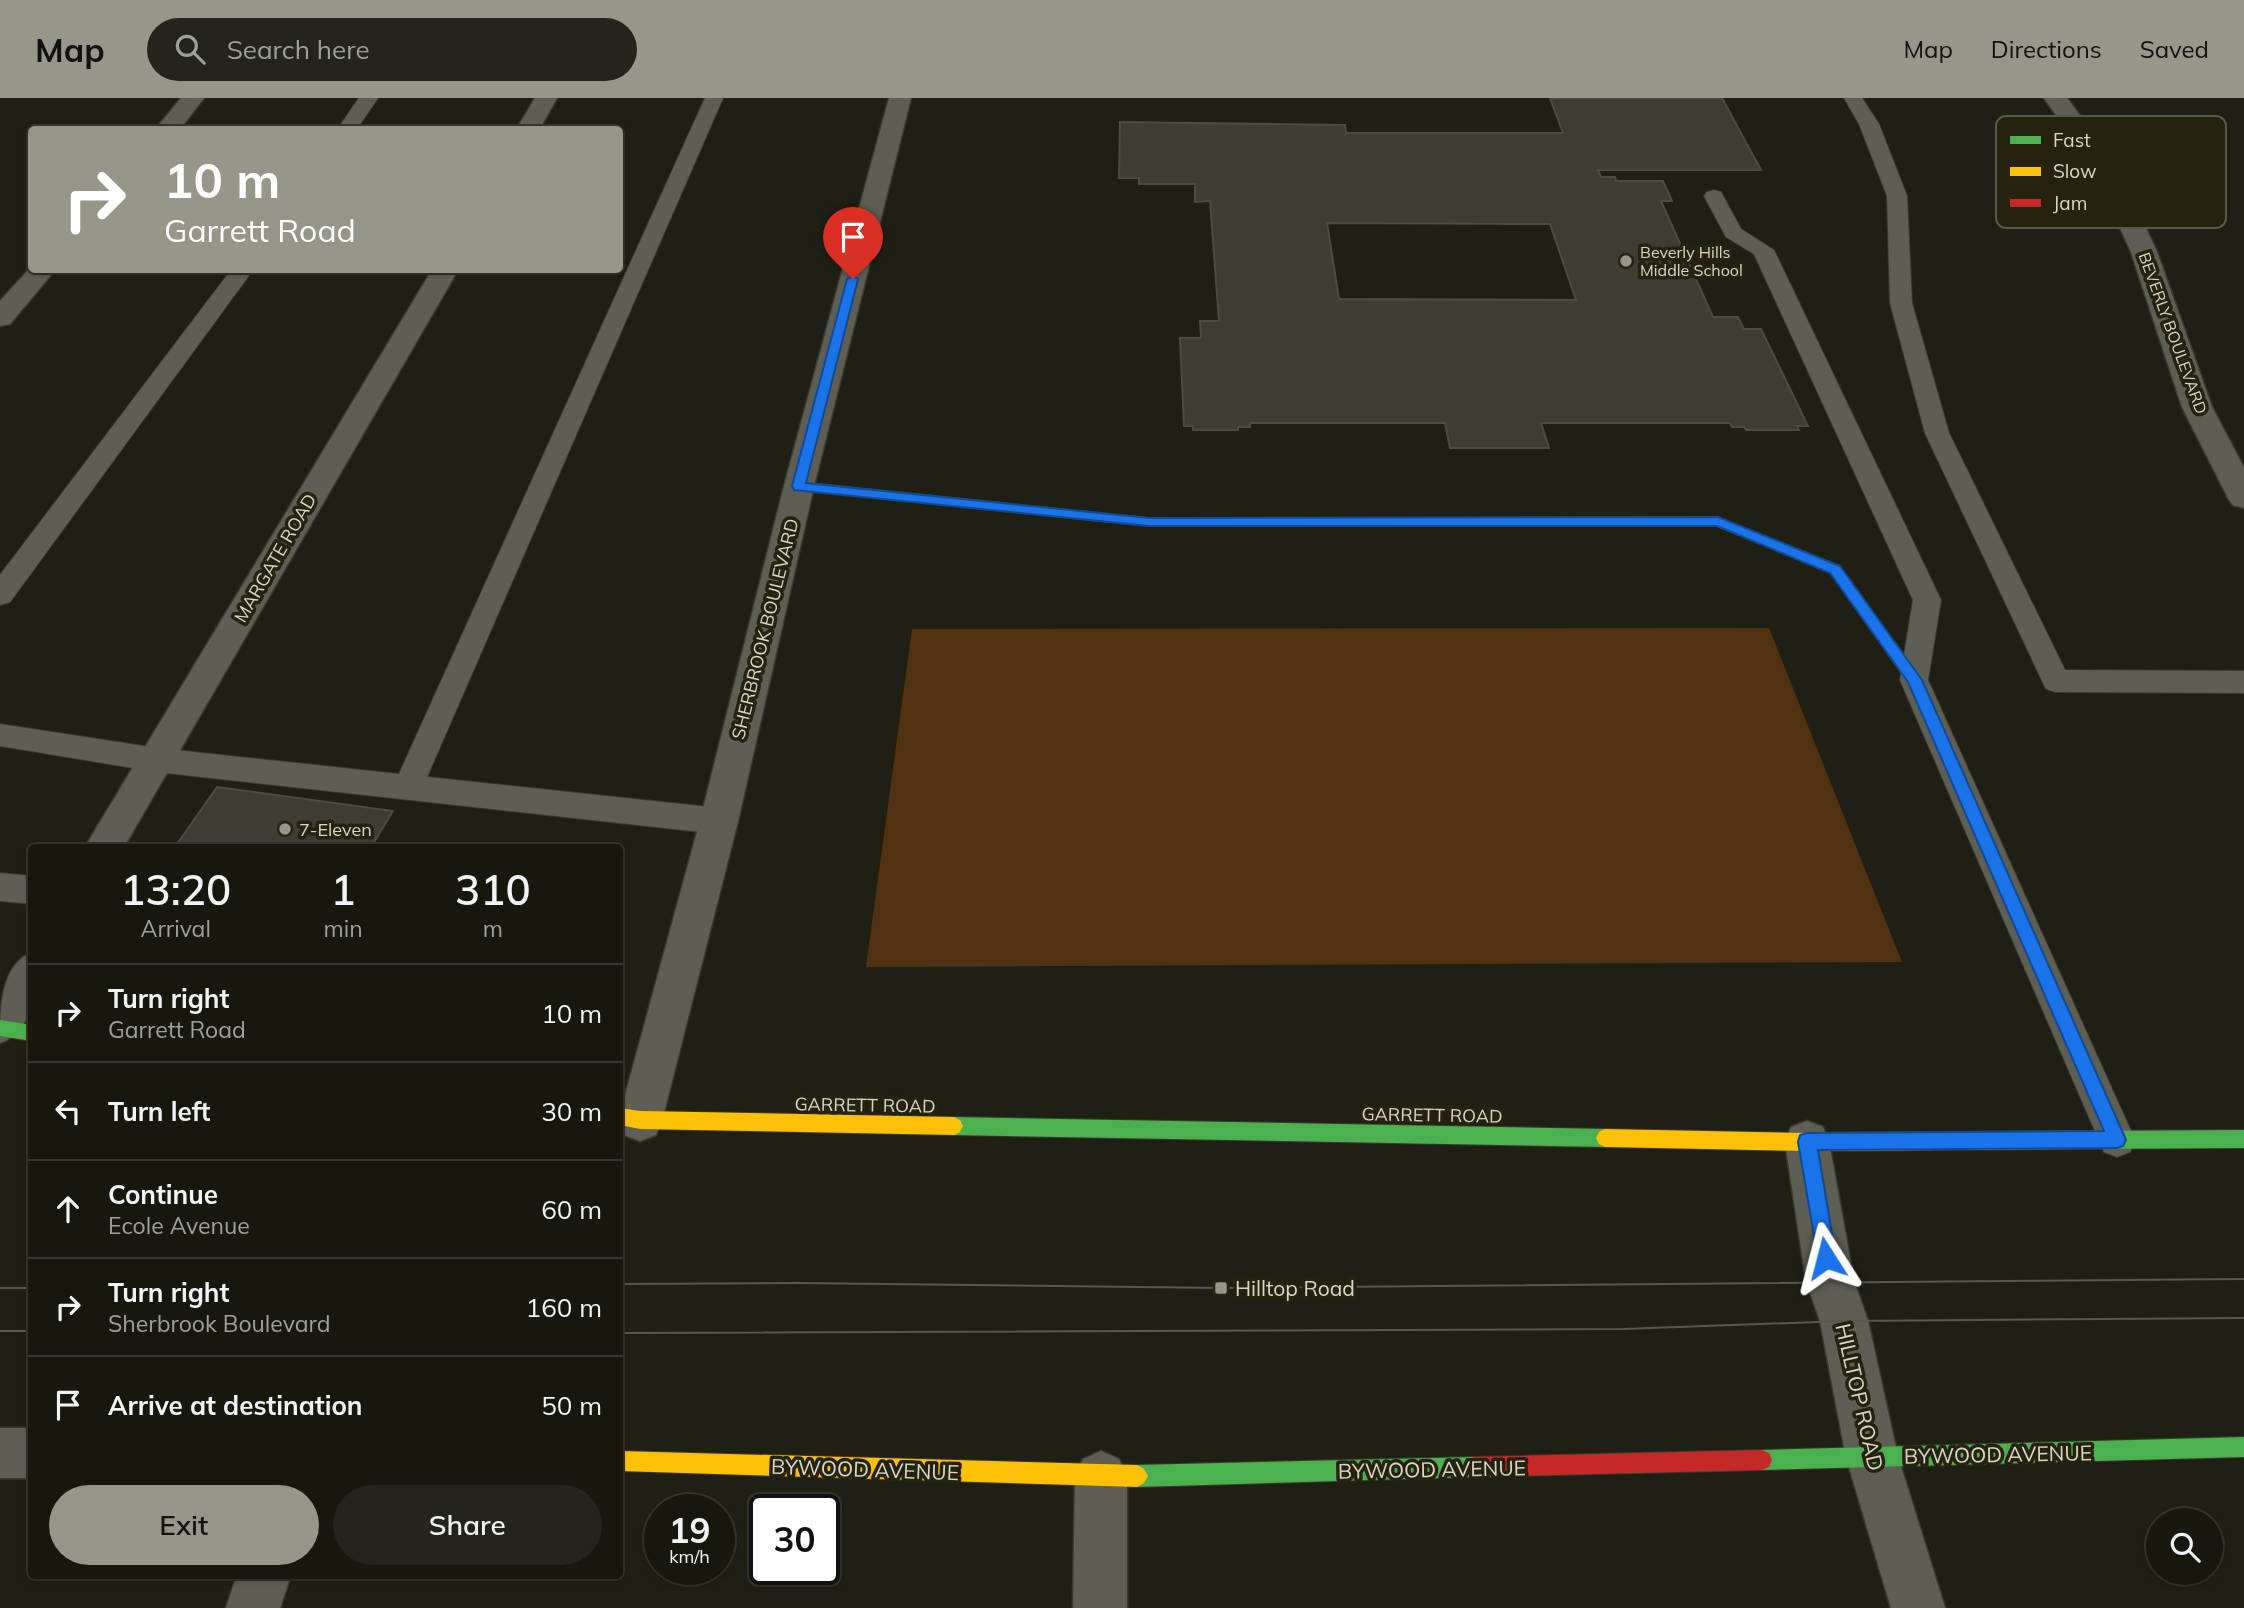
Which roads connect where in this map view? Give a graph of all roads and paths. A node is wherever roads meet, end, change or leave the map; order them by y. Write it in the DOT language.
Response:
graph roads {
  1 [pos="193,98"];
  2 [pos="369,98"];
  3 [pos="546,98"];
  4 [pos="715,98"];
  5 [pos="900,98"];
  6 [pos="1853,98"];
  7 [pos="2055,98"];
  8 [pos="2068,116"];
  9 [pos="169,126"];
  10 [pos="349,126"];
  11 [pos="529,126"];
  12 [pos="1714,196"];
  13 [pos="2133,228"];
  14 [pos="39,273"];
  15 [pos="240,273"];
  16 [pos="443,273"];
  17 [pos="0,317"];
  18 [pos="799,486"];
  19 [pos="2244,498"];
  20 [pos="0,595"];
  21 [pos="1914,680"];
  22 [pos="2244,682"];
  23 [pos="0,735"];
  24 [pos="156,760"];
  25 [pos="408,787"];
  26 [pos="719,821"];
  27 [pos="106,844"];
  28 [pos="0,887"];
  29 [pos="28,890"];
  30 [pos="28,978"];
  31 [pos="0,1026"];
  32 [pos="28,1032"];
  33 [pos="630,1119"];
  34 [pos="2244,1139"];
  35 [pos="2117,1140"];
  36 [pos="1807,1142"];
  37 [pos="2244,1447"];
  38 [pos="0,1453"];
  39 [pos="28,1453"];
  40 [pos="1872,1457"];
  41 [pos="623,1461"];
  42 [pos="1101,1477"];
  43 [pos="263,1579"];
  44 [pos="253,1608"];
  45 [pos="1100,1608"];
  46 [pos="1918,1608"];
  1 -- 9 [label="street"];
  2 -- 10 [label="lane"];
  3 -- 11 [label="street"];
  4 -- 25 [label="lane"];
  5 -- 18 [label="street, SHERBROOK BOULEVARD"];
  6 -- 22 [label="lane"];
  7 -- 8 [label="street, BEVERLY BOULEVARD"];
  12 -- 21 [label="lane"];
  13 -- 19 [label="street, BEVERLY BOULEVARD"];
  14 -- 17 [label="street"];
  15 -- 20 [label="lane"];
  16 -- 24 [label="street, MARGATE ROAD"];
  18 -- 21 [label="street"];
  18 -- 26 [label="street, SHERBROOK BOULEVARD"];
  21 -- 35 [label="lane"];
  23 -- 24 [label="lane"];
  24 -- 25 [label="lane"];
  24 -- 27 [label="street, MARGATE ROAD"];
  25 -- 26 [label="lane"];
  26 -- 33 [label="street, SHERBROOK BOULEVARD"];
  28 -- 29 [label="lane"];
  30 -- 31 [label="street"];
  31 -- 32 [label="street"];
  33 -- 36 [label="street, GARRETT ROAD"];
  34 -- 35 [label="street, GARRETT ROAD"];
  35 -- 36 [label="street, GARRETT ROAD"];
  36 -- 40 [label="street, HILLTOP ROAD"];
  37 -- 40 [label="street, BYWOOD AVENUE"];
  38 -- 39 [label="street"];
  40 -- 42 [label="street, BYWOOD AVENUE"];
  40 -- 46 [label="street, HILLTOP ROAD"];
  41 -- 42 [label="street, BYWOOD AVENUE"];
  42 -- 45 [label="street"];
  43 -- 44 [label="street"];
}
